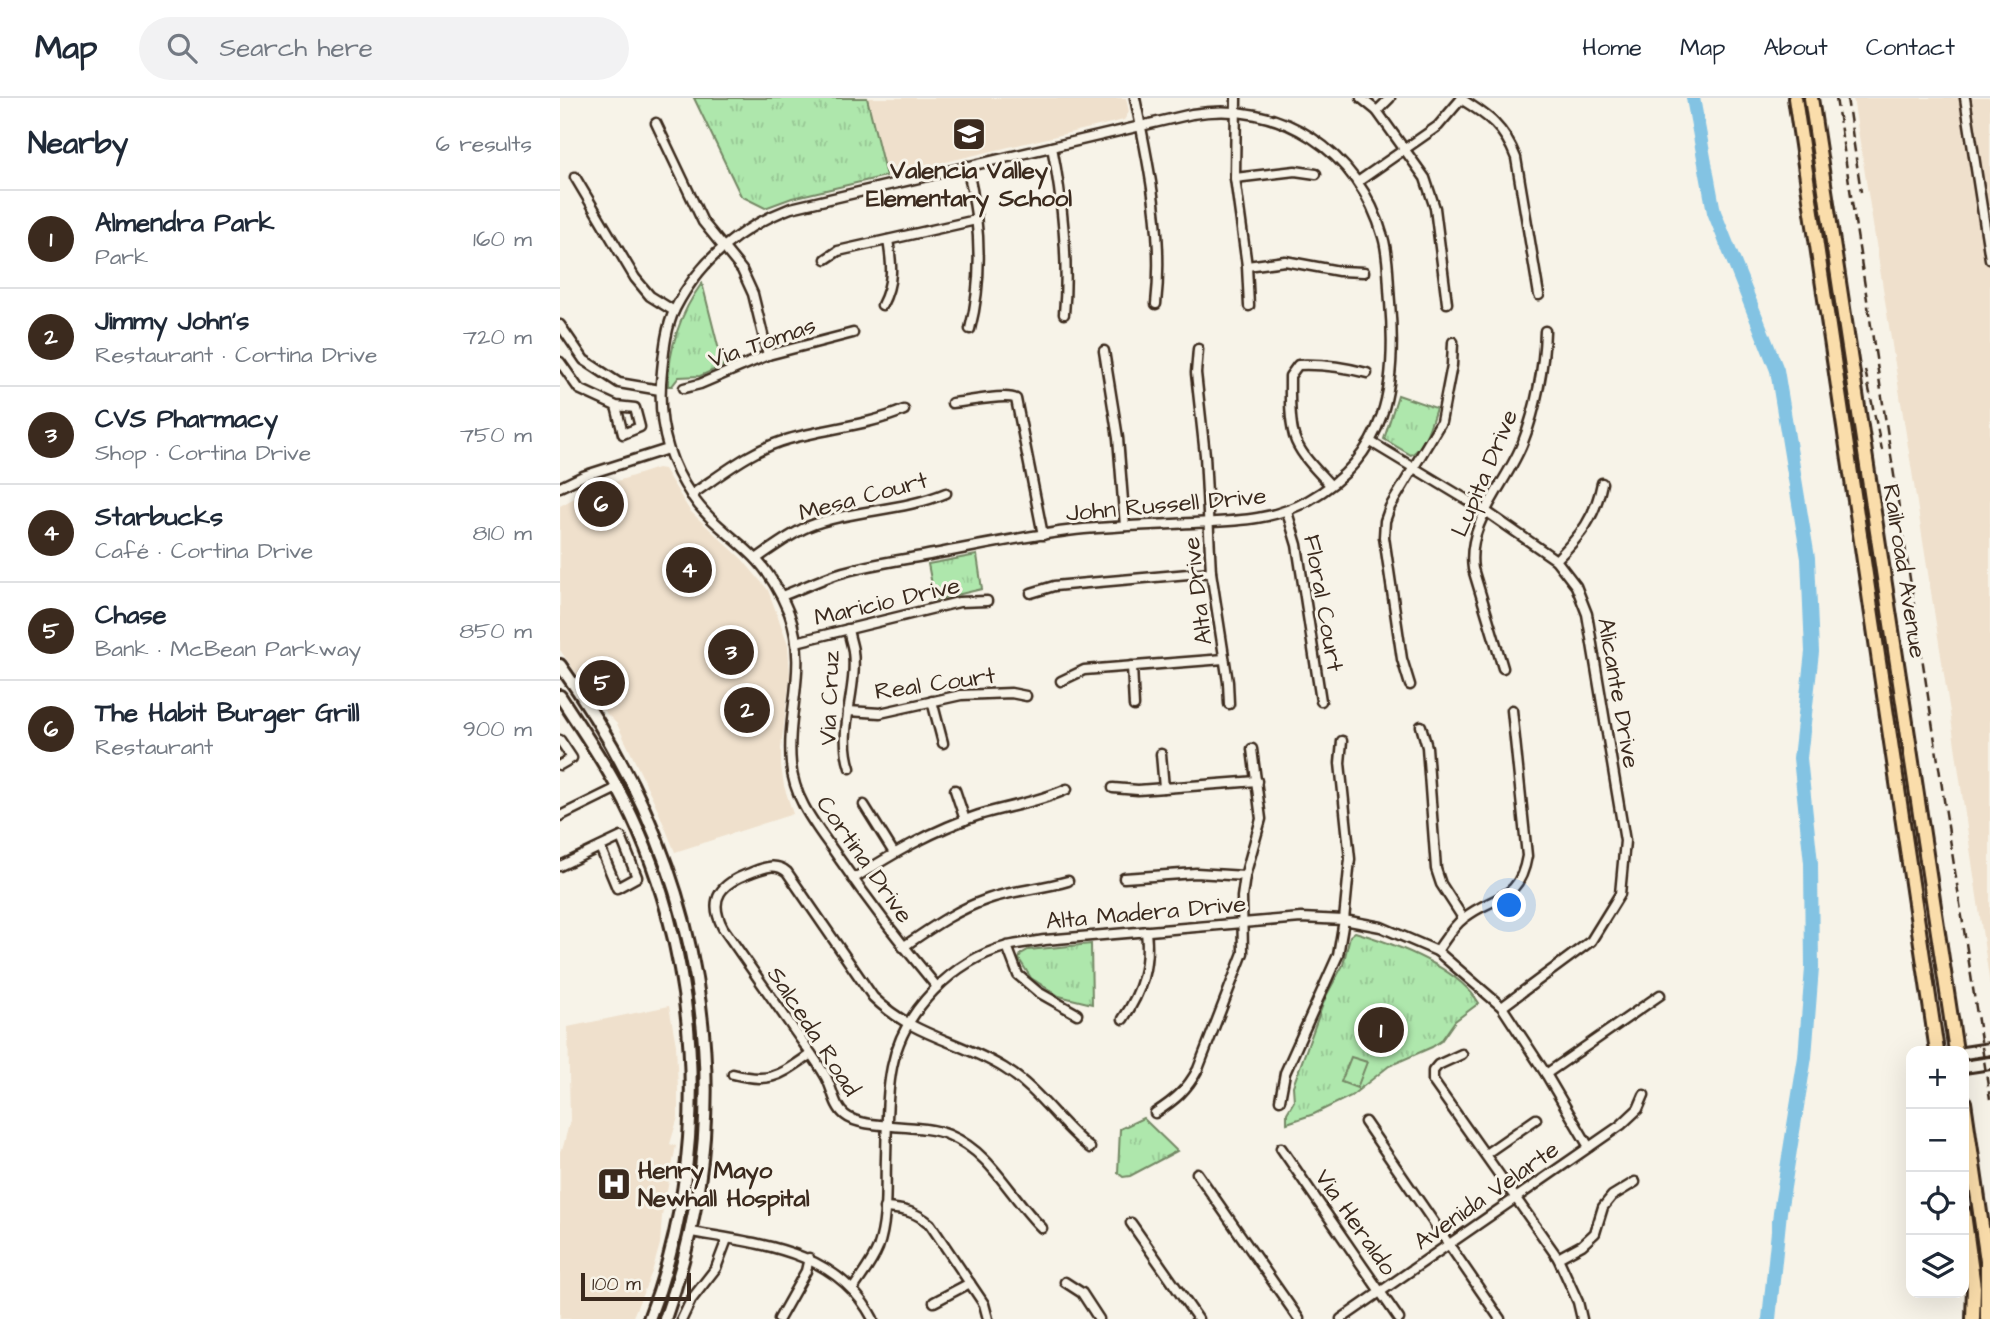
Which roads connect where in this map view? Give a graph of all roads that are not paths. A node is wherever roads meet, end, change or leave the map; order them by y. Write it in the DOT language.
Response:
graph roads {
  1 [pos="1135,98"];
  2 [pos="1236,98"];
  3 [pos="1361,98"];
  4 [pos="1390,98"];
  5 [pos="1795,98"];
  6 [pos="1811,98"];
  7 [pos="1965,98"];
  8 [pos="1462,99"];
  9 [pos="1236,111"];
  10 [pos="1377,111"];
  11 [pos="1798,117"];
  12 [pos="656,123"];
  13 [pos="1141,125"];
  14 [pos="1052,147"];
  15 [pos="1405,150"];
  16 [pos="967,166"];
  17 [pos="1317,174"];
  18 [pos="575,177"];
  19 [pos="1235,178"];
  20 [pos="1359,181"];
  21 [pos="1825,186"];
  22 [pos="976,220"];
  23 [pos="888,240"];
  24 [pos="723,247"];
  25 [pos="826,259"];
  26 [pos="1990,259"];
  27 [pos="1247,266"];
  28 [pos="1364,272"];
  29 [pos="1539,295"];
  30 [pos="1447,303"];
  31 [pos="1156,304"];
  32 [pos="882,305"];
  33 [pos="1249,306"];
  34 [pos="674,311"];
  35 [pos="1064,314"];
  36 [pos="560,325"];
  37 [pos="970,330"];
  38 [pos="1545,331"];
  39 [pos="853,332"];
  40 [pos="1453,342"];
  41 [pos="1198,349"];
  42 [pos="1104,351"];
  43 [pos="768,355"];
  44 [pos="560,362"];
  45 [pos="1367,373"];
  46 [pos="684,388"];
  47 [pos="660,390"];
  48 [pos="952,403"];
  49 [pos="615,406"];
  50 [pos="904,410"];
  51 [pos="1371,442"];
  52 [pos="668,449"];
  53 [pos="1414,468"];
  54 [pos="1602,483"];
  55 [pos="1330,485"];
  56 [pos="560,487"];
  57 [pos="946,494"];
  58 [pos="691,495"];
  59 [pos="1287,512"];
  60 [pos="1486,512"];
  61 [pos="1208,522"];
  62 [pos="1125,526"];
  63 [pos="1043,534"];
  64 [pos="756,559"];
  65 [pos="1556,560"];
  66 [pos="1211,572"];
  67 [pos="1031,593"];
  68 [pos="782,597"];
  69 [pos="987,601"];
  70 [pos="848,629"];
  71 [pos="796,642"];
  72 [pos="1224,659"];
  73 [pos="560,665"];
  74 [pos="1132,666"];
  75 [pos="1503,668"];
  76 [pos="1061,681"];
  77 [pos="1410,685"];
  78 [pos="560,696"];
  79 [pos="1026,696"];
  80 [pos="932,701"];
  81 [pos="1321,701"];
  82 [pos="1229,704"];
  83 [pos="1134,706"];
  84 [pos="848,710"];
  85 [pos="1512,710"];
  86 [pos="1421,726"];
  87 [pos="560,740"];
  88 [pos="1342,741"];
  89 [pos="943,743"];
  90 [pos="1252,749"];
  91 [pos="1161,754"];
  92 [pos="560,765"];
  93 [pos="850,768"];
  94 [pos="1257,781"];
  95 [pos="617,788"];
  96 [pos="1113,788"];
  97 [pos="1067,789"];
  98 [pos="1164,789"];
  99 [pos="955,790"];
  100 [pos="864,805"];
  101 [pos="560,816"];
  102 [pos="965,820"];
  103 [pos="600,847"];
  104 [pos="894,852"];
  105 [pos="560,866"];
  106 [pos="1245,876"];
  107 [pos="1124,878"];
  108 [pos="853,880"];
  109 [pos="1068,881"];
  110 [pos="1463,919"];
  111 [pos="1344,920"];
  112 [pos="1241,922"];
  113 [pos="1146,931"];
  114 [pos="1007,946"];
  115 [pos="903,947"];
  116 [pos="1437,951"];
  117 [pos="937,987"];
  118 [pos="1660,995"];
  119 [pos="1502,1007"];
  120 [pos="1077,1014"];
  121 [pos="1123,1019"];
  122 [pos="909,1024"];
  123 [pos="1936,1046"];
  124 [pos="1955,1046"];
  125 [pos="1990,1049"];
  126 [pos="1969,1052"];
  127 [pos="811,1054"];
  128 [pos="1462,1054"];
  129 [pos="1990,1063"];
  130 [pos="1969,1066"];
  131 [pos="733,1074"];
  132 [pos="1546,1074"];
  133 [pos="1644,1096"];
  134 [pos="1280,1100"];
  135 [pos="1965,1109"];
  136 [pos="1155,1113"];
  137 [pos="1536,1119"];
  138 [pos="1365,1122"];
  139 [pos="887,1125"];
  140 [pos="1589,1147"];
  141 [pos="1090,1148"];
  142 [pos="1281,1148"];
  143 [pos="1487,1153"];
  144 [pos="1197,1173"];
  145 [pos="1635,1182"];
  146 [pos="1517,1197"];
  147 [pos="884,1208"];
  148 [pos="1131,1223"];
  149 [pos="1042,1228"];
  150 [pos="691,1232"];
  151 [pos="1967,1235"];
  152 [pos="727,1239"];
  153 [pos="1448,1245"];
  154 [pos="809,1258"];
  155 [pos="1558,1258"];
  156 [pos="1065,1282"];
  157 [pos="970,1283"];
  158 [pos="853,1289"];
  159 [pos="1381,1292"];
  160 [pos="934,1302"];
  161 [pos="649,1319"];
  162 [pos="665,1319"];
  163 [pos="682,1319"];
  164 [pos="779,1319"];
  165 [pos="873,1319"];
  166 [pos="988,1319"];
  167 [pos="1099,1319"];
  168 [pos="1198,1319"];
  169 [pos="1299,1319"];
  170 [pos="1341,1319"];
  171 [pos="1399,1319"];
  172 [pos="1500,1319"];
  173 [pos="1582,1319"];
  174 [pos="1973,1319"];
  175 [pos="1987,1319"];
  1 -- 13 [label="street"];
  2 -- 9 [label="street"];
  3 -- 10 [label="street"];
  4 -- 10 [label="street"];
  5 -- 11 [label="main road, Railroad Avenue"];
  6 -- 21 [label="main road, Railroad Avenue"];
  7 -- 26 [label="street"];
  8 -- 15 [label="street"];
  8 -- 29 [label="street"];
  9 -- 13 [label="street, John Russell Drive"];
  9 -- 19 [label="street"];
  9 -- 20 [label="street, John Russell Drive"];
  10 -- 15 [label="street"];
  11 -- 21 [label="main road"];
  11 -- 123 [label="main road, Railroad Avenue"];
  12 -- 24 [label="street"];
  13 -- 14 [label="street, John Russell Drive"];
  13 -- 31 [label="street"];
  14 -- 16 [label="street, John Russell Drive"];
  14 -- 35 [label="street"];
  15 -- 20 [label="street"];
  15 -- 30 [label="street"];
  16 -- 22 [label="street"];
  16 -- 24 [label="street, Cortina Drive"];
  17 -- 19 [label="street"];
  18 -- 34 [label="street"];
  19 -- 27 [label="street"];
  20 -- 51 [label="street, John Russell Drive"];
  21 -- 124 [label="main road, Railroad Avenue"];
  22 -- 23 [label="street"];
  22 -- 37 [label="street"];
  23 -- 25 [label="street"];
  23 -- 32 [label="street"];
  24 -- 34 [label="street, Cortina Drive"];
  24 -- 43 [label="street"];
  27 -- 28 [label="street"];
  27 -- 33 [label="street"];
  34 -- 47 [label="street, Cortina Drive"];
  36 -- 47 [label="street"];
  38 -- 60 [label="street, Lupita Drive"];
  39 -- 43 [label="street, Via Tomas"];
  40 -- 53 [label="street"];
  41 -- 61 [label="street, Alta Drive"];
  42 -- 62 [label="street"];
  43 -- 46 [label="street, Via Tomas"];
  44 -- 49 [label="street"];
  45 -- 55 [label="street"];
  47 -- 52 [label="street, Cortina Drive"];
  48 -- 63 [label="street"];
  50 -- 58 [label="street"];
  51 -- 53 [label="street, Alicante Drive"];
  51 -- 55 [label="street, John Russell Drive"];
  52 -- 56 [label="street"];
  52 -- 58 [label="street, Cortina Drive"];
  53 -- 60 [label="street, Alicante Drive"];
  53 -- 77 [label="street"];
  54 -- 65 [label="street"];
  55 -- 59 [label="street, John Russell Drive"];
  57 -- 64 [label="street, Mesa Court"];
  58 -- 64 [label="street, Cortina Drive"];
  59 -- 61 [label="street, John Russell Drive"];
  59 -- 81 [label="street, Floral Court"];
  60 -- 65 [label="street, Alicante Drive"];
  60 -- 75 [label="street, Lupita Drive"];
  61 -- 62 [label="street, John Russell Drive"];
  61 -- 66 [label="street, Alta Drive"];
  62 -- 63 [label="street, John Russell Drive"];
  63 -- 68 [label="street, John Russell Drive"];
  64 -- 68 [label="street, Cortina Drive"];
  65 -- 119 [label="street, Alicante Drive"];
  66 -- 67 [label="street"];
  66 -- 72 [label="street, Alta Drive"];
  68 -- 71 [label="street, Cortina Drive"];
  69 -- 70 [label="street, Maricio Drive"];
  70 -- 71 [label="street, Maricio Drive"];
  70 -- 84 [label="street, Via Cruz"];
  71 -- 108 [label="street, Cortina Drive"];
  72 -- 74 [label="street"];
  72 -- 82 [label="street, Alta Drive"];
  73 -- 150 [label="main road"];
  74 -- 76 [label="street"];
  74 -- 83 [label="street"];
  78 -- 95 [label="main road"];
  79 -- 80 [label="street, Real Court"];
  80 -- 84 [label="street, Real Court"];
  80 -- 89 [label="street"];
  84 -- 93 [label="street, Via Cruz"];
  85 -- 110 [label="street"];
  86 -- 110 [label="street"];
  87 -- 92 [label="street"];
  88 -- 111 [label="street"];
  90 -- 94 [label="street"];
  91 -- 98 [label="street"];
  94 -- 98 [label="street"];
  94 -- 106 [label="street"];
  95 -- 101 [label="street"];
  95 -- 161 [label="main road"];
  96 -- 98 [label="street"];
  97 -- 102 [label="street"];
  99 -- 102 [label="street"];
  100 -- 104 [label="street"];
  102 -- 104 [label="street"];
  103 -- 103 [label="street"];
  103 -- 105 [label="street"];
  104 -- 108 [label="street"];
  106 -- 107 [label="street"];
  106 -- 112 [label="street"];
  108 -- 115 [label="street, Cortina Drive"];
  109 -- 115 [label="street"];
  110 -- 116 [label="street"];
  111 -- 112 [label="street, Alta Madera Drive"];
  111 -- 116 [label="street, Alta Madera Drive"];
  111 -- 134 [label="street"];
  112 -- 113 [label="street, Alta Madera Drive"];
  112 -- 136 [label="street"];
  113 -- 114 [label="street, Alta Madera Drive"];
  113 -- 121 [label="street"];
  114 -- 117 [label="street, Alta Madera Drive"];
  114 -- 120 [label="street"];
  115 -- 117 [label="street, Cortina Drive"];
  116 -- 119 [label="street, Alta Madera Drive"];
  117 -- 122 [label="street, Alta Madera Drive"];
  118 -- 132 [label="street"];
  119 -- 132 [label="street, Alta Madera Drive"];
  122 -- 127 [label="street, Salceda Road"];
  122 -- 139 [label="street, Alta Madera Drive"];
  122 -- 141 [label="street"];
  125 -- 126 [label="main road"];
  127 -- 131 [label="street"];
  127 -- 139 [label="street, Salceda Road"];
  128 -- 143 [label="street"];
  129 -- 130 [label="main road"];
  132 -- 140 [label="street, Alta Madera Drive"];
  133 -- 140 [label="street, Avenida Velarte"];
  135 -- 175 [label="main road"];
  137 -- 143 [label="street"];
  138 -- 153 [label="street"];
  139 -- 147 [label="street, Alta Madera Drive"];
  139 -- 149 [label="street, Salceda Road"];
  140 -- 146 [label="street, Avenida Velarte"];
  142 -- 159 [label="street, Via Heraldo"];
  143 -- 146 [label="street"];
  144 -- 169 [label="street"];
  145 -- 155 [label="street"];
  146 -- 153 [label="street, Avenida Velarte"];
  146 -- 155 [label="street"];
  147 -- 157 [label="street"];
  147 -- 158 [label="street, Alta Madera Drive"];
  148 -- 168 [label="street"];
  150 -- 152 [label="street"];
  150 -- 162 [label="main road"];
  151 -- 174 [label="main road"];
  152 -- 154 [label="street"];
  152 -- 163 [label="street"];
  153 -- 159 [label="street, Avenida Velarte"];
  153 -- 172 [label="street"];
  154 -- 158 [label="street"];
  154 -- 164 [label="street"];
  155 -- 173 [label="street"];
  156 -- 167 [label="street"];
  157 -- 160 [label="street"];
  157 -- 166 [label="street"];
  158 -- 165 [label="street"];
  159 -- 170 [label="street, Avenida Velarte"];
  159 -- 171 [label="street, Via Heraldo"];
}
